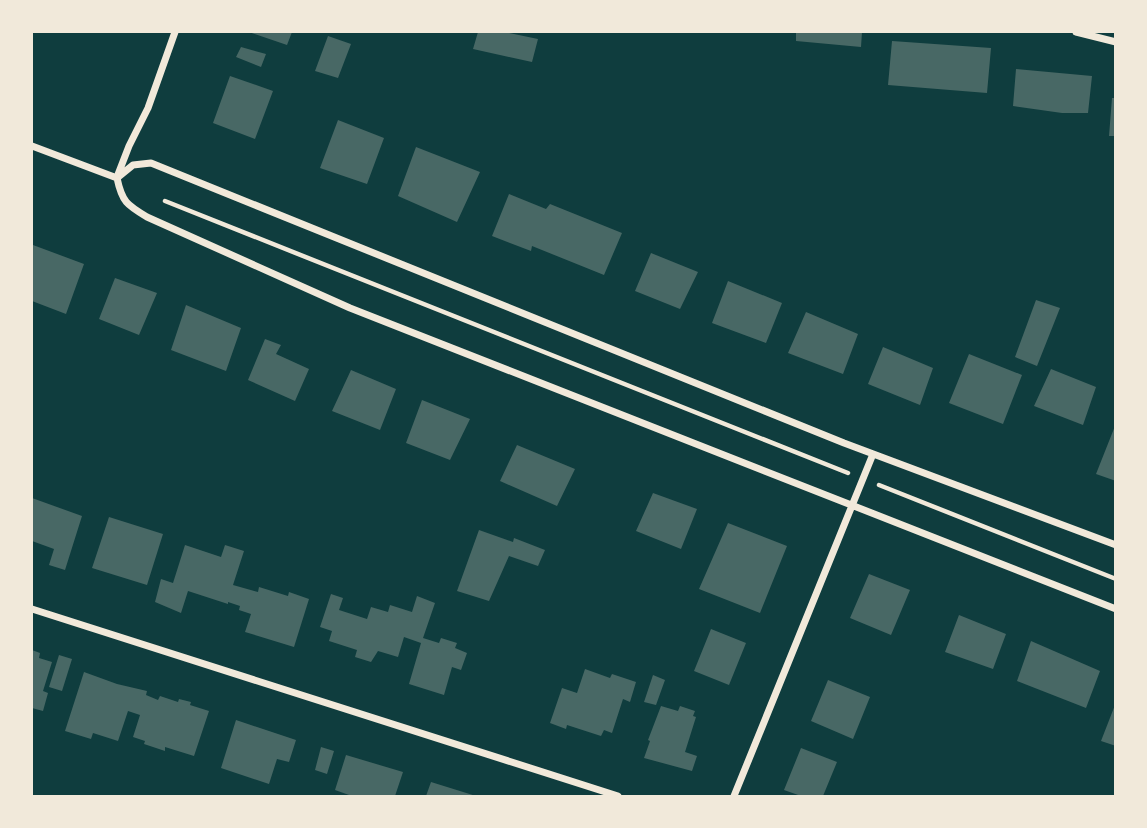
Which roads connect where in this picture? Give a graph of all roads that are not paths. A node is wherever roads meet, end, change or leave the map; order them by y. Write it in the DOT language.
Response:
graph roads {
  1 [pos="175,32"];
  2 [pos="1076,32"];
  3 [pos="1115,42"];
  4 [pos="32,146"];
  5 [pos="117,178"];
  6 [pos="873,454"];
  7 [pos="851,506"];
  8 [pos="1115,545"];
  9 [pos="32,609"];
  10 [pos="1115,609"];
  11 [pos="618,796"];
  12 [pos="734,796"];
  1 -- 5 [label="street"];
  2 -- 3 [label="street"];
  4 -- 5 [label="street"];
  5 -- 6 [label="street"];
  5 -- 7 [label="street"];
  6 -- 7 [label="street"];
  6 -- 8 [label="street"];
  7 -- 10 [label="street"];
  7 -- 12 [label="street"];
  9 -- 11 [label="street"];
}
